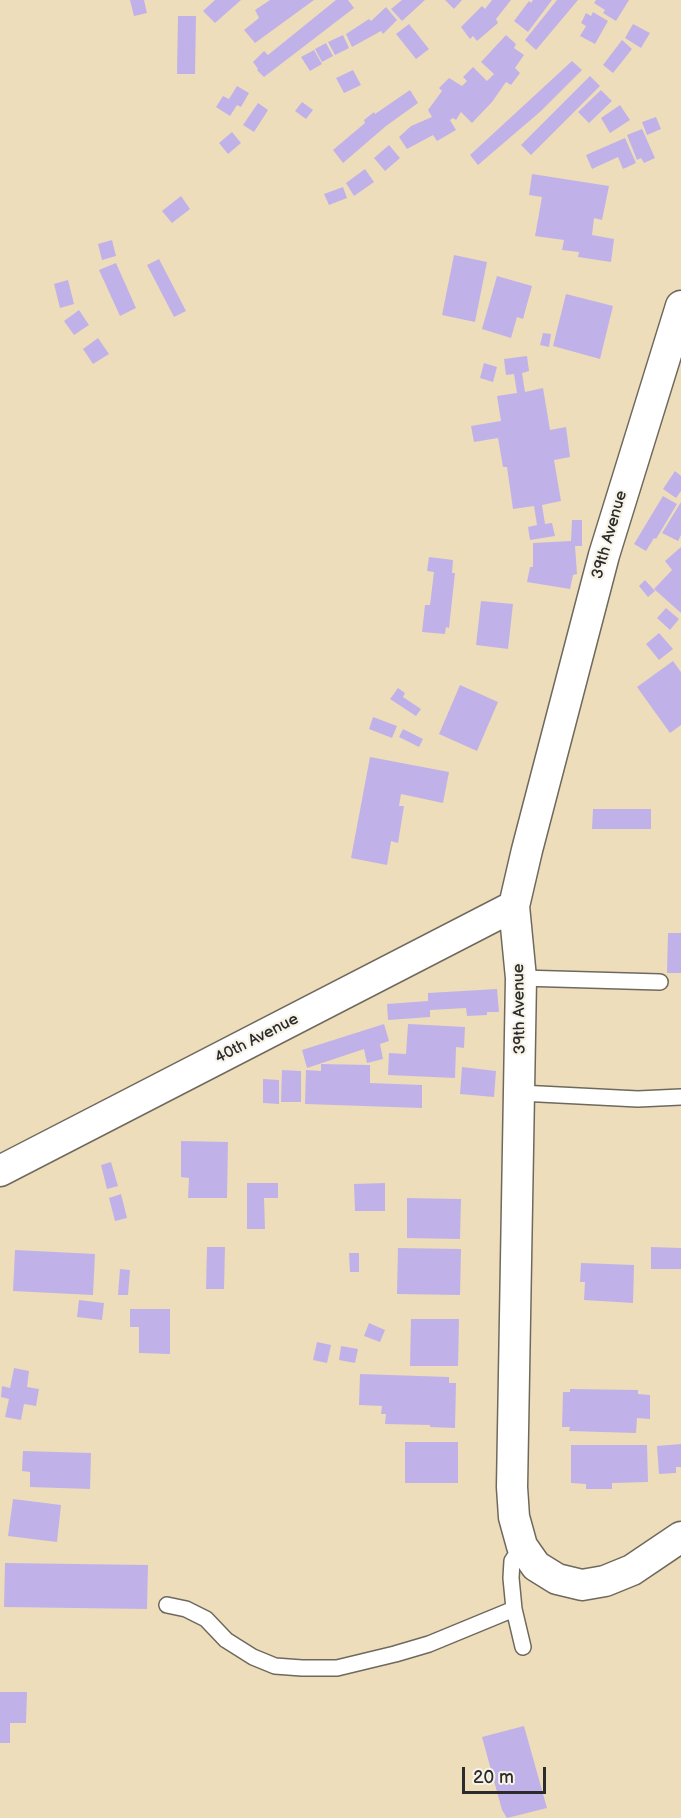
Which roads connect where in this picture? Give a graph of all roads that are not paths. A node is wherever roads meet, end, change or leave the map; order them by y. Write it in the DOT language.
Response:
graph roads {
  1 [pos="681,306"];
  2 [pos="514,906"];
  3 [pos="521,978"];
  4 [pos="660,982"];
  5 [pos="520,1093"];
  6 [pos="681,1096"];
  7 [pos="0,1171"];
  8 [pos="681,1538"];
  9 [pos="522,1546"];
  10 [pos="167,1605"];
  11 [pos="514,1609"];
  12 [pos="524,1647"];
  1 -- 2 [label="street, 39th Avenue"];
  2 -- 3 [label="street, 39th Avenue"];
  2 -- 7 [label="street, 40th Avenue"];
  3 -- 4 [label="lane"];
  3 -- 5 [label="street, 39th Avenue"];
  5 -- 6 [label="lane"];
  5 -- 9 [label="street, 39th Avenue"];
  8 -- 9 [label="street, 39th Avenue"];
  9 -- 11 [label="lane"];
  10 -- 11 [label="lane"];
  11 -- 12 [label="lane"];
}
